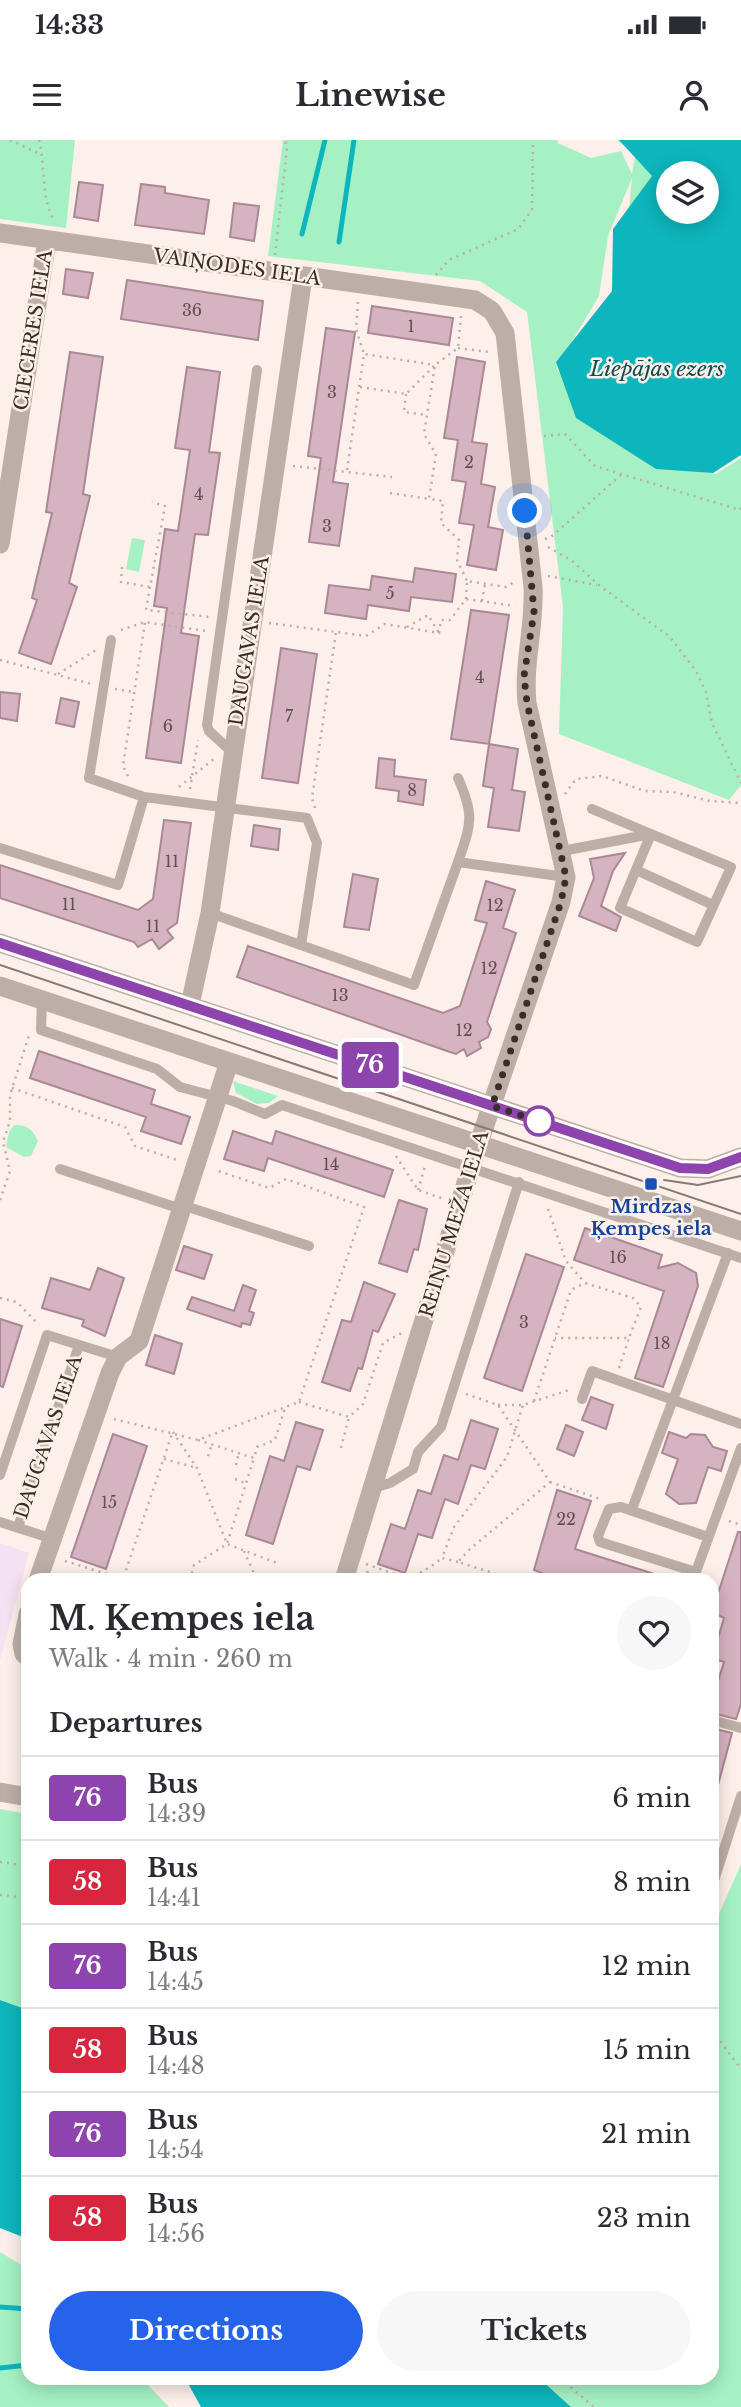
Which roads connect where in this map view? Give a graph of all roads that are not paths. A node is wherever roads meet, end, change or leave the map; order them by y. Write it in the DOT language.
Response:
graph roads {
  1 [pos="52,232"];
  2 [pos="0,233"];
  3 [pos="303,276"];
  4 [pos="469,306"];
  5 [pos="257,370"];
  6 [pos="0,544"];
  7 [pos="111,640"];
  8 [pos="226,753"];
  9 [pos="458,778"];
  10 [pos="141,796"];
  11 [pos="223,807"];
  12 [pos="592,809"];
  13 [pos="651,834"];
  14 [pos="0,848"];
  15 [pos="562,851"];
  16 [pos="458,862"];
  17 [pos="636,870"];
  18 [pos="566,877"];
  19 [pos="713,905"];
  20 [pos="210,913"];
  21 [pos="0,943"];
  22 [pos="300,945"];
  23 [pos="0,986"];
  24 [pos="42,1000"];
  25 [pos="190,1005"];
  26 [pos="229,1062"];
  27 [pos="216,1097"];
  28 [pos="492,1106"];
  29 [pos="479,1144"];
  30 [pos="741,1157"];
  31 [pos="471,1167"];
  32 [pos="60,1169"];
  33 [pos="519,1182"];
  34 [pos="182,1207"];
  35 [pos="741,1231"];
  36 [pos="309,1247"];
  37 [pos="728,1253"];
  38 [pos="741,1258"];
  39 [pos="79,1345"];
  40 [pos="118,1357"];
  41 [pos="582,1399"];
  42 [pos="673,1400"];
  43 [pos="741,1424"];
  44 [pos="741,1448"];
  45 [pos="0,1475"];
  46 [pos="373,1488"];
  47 [pos="632,1509"];
  48 [pos="0,1522"];
  49 [pos="18,1527"];
  50 [pos="708,1537"];
  51 [pos="51,1545"];
  52 [pos="41,1573"];
  53 [pos="346,1573"];
  54 [pos="687,1573"];
  55 [pos="696,1573"];
  56 [pos="719,1722"];
  57 [pos="741,1728"];
  58 [pos="0,1793"];
  59 [pos="21,1796"];
  60 [pos="741,1796"];
  61 [pos="719,1865"];
  1 -- 2 [label="street, VAIŅODES IELA"];
  1 -- 3 [label="street, VAIŅODES IELA"];
  1 -- 6 [label="street, CIECERES IELA"];
  3 -- 4 [label="street, VAIŅODES IELA"];
  3 -- 8 [label="street, DAUGAVAS IELA"];
  4 -- 15 [label="street, REIŅU MEŽA IELA"];
  5 -- 8 [label="lane"];
  7 -- 10 [label="lane"];
  8 -- 11 [label="street, DAUGAVAS IELA"];
  9 -- 16 [label="lane"];
  10 -- 11 [label="lane"];
  10 -- 14 [label="lane"];
  11 -- 20 [label="street, DAUGAVAS IELA"];
  11 -- 22 [label="lane"];
  12 -- 13 [label="lane"];
  13 -- 15 [label="lane"];
  13 -- 17 [label="lane"];
  13 -- 19 [label="lane"];
  15 -- 18 [label="street, REIŅU MEŽA IELA"];
  16 -- 18 [label="lane"];
  16 -- 22 [label="lane"];
  17 -- 19 [label="lane"];
  17 -- 19 [label="lane"];
  18 -- 28 [label="street, REIŅU MEŽA IELA"];
  20 -- 22 [label="lane"];
  20 -- 25 [label="street, DAUGAVAS IELA"];
  21 -- 25 [label="street"];
  23 -- 24 [label="street"];
  24 -- 26 [label="street"];
  24 -- 27 [label="lane"];
  25 -- 28 [label="street"];
  26 -- 27 [label="street"];
  26 -- 29 [label="street"];
  27 -- 31 [label="lane"];
  27 -- 34 [label="street"];
  28 -- 29 [label="street, REIŅU MEŽA IELA"];
  28 -- 30 [label="street"];
  29 -- 31 [label="street, REIŅU MEŽA IELA"];
  29 -- 35 [label="street"];
  31 -- 33 [label="lane"];
  31 -- 46 [label="street, REIŅU MEŽA IELA"];
  32 -- 34 [label="lane"];
  33 -- 37 [label="lane"];
  33 -- 46 [label="lane"];
  34 -- 36 [label="lane"];
  34 -- 40 [label="street"];
  37 -- 38 [label="lane"];
  37 -- 42 [label="lane"];
  39 -- 40 [label="lane, DAUGAVAS IELA"];
  39 -- 45 [label="lane"];
  39 -- 49 [label="lane, DAUGAVAS IELA"];
  40 -- 51 [label="street"];
  41 -- 42 [label="lane"];
  42 -- 43 [label="lane"];
  42 -- 47 [label="lane"];
  44 -- 50 [label="lane"];
  46 -- 53 [label="street, REIŅU MEŽA IELA"];
  47 -- 50 [label="lane"];
  47 -- 54 [label="lane"];
  48 -- 49 [label="lane"];
  49 -- 51 [label="lane"];
  50 -- 55 [label="lane"];
  51 -- 52 [label="street"];
  56 -- 57 [label="lane"];
  58 -- 59 [label="street"];
  60 -- 61 [label="lane"];
}
